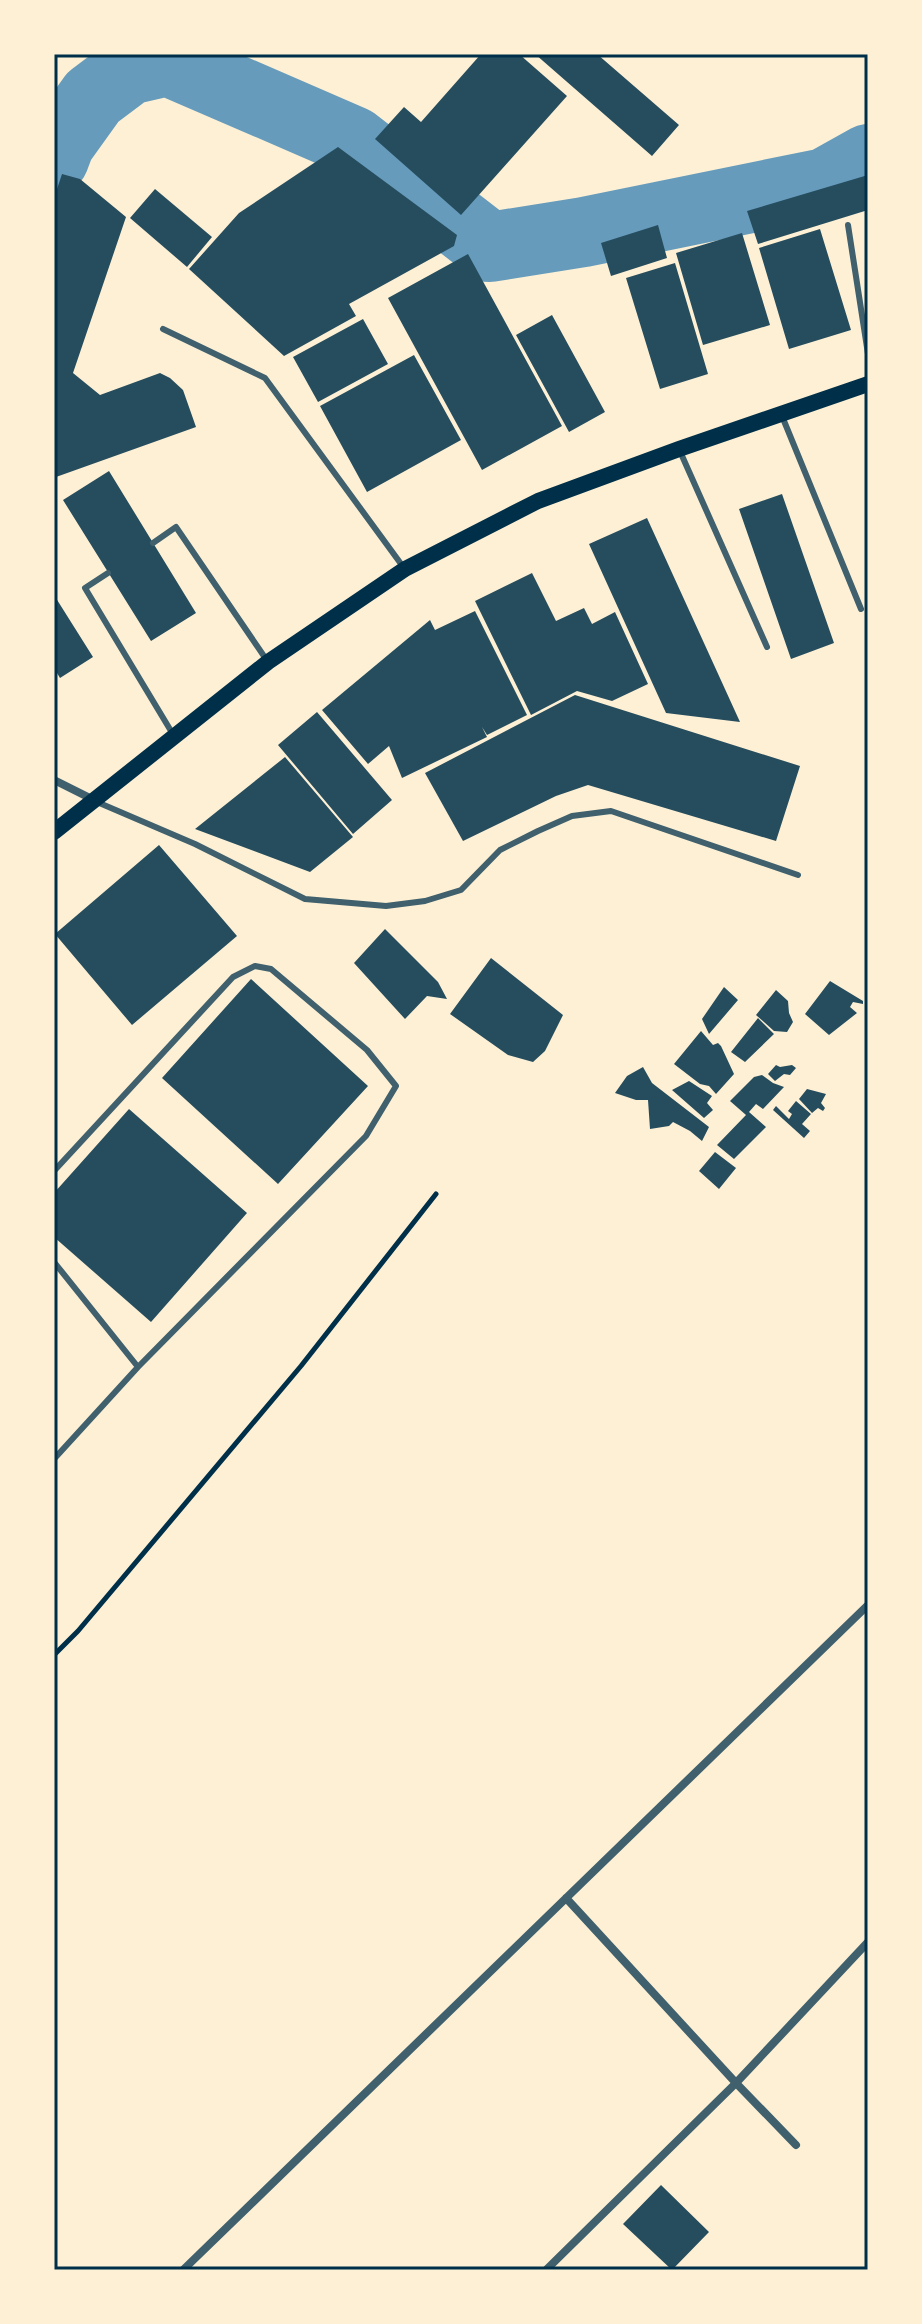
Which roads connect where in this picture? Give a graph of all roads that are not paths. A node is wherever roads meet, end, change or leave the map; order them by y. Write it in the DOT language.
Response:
graph roads {
  1 [pos="848,225"];
  2 [pos="163,329"];
  3 [pos="868,354"];
  4 [pos="868,384"];
  5 [pos="781,413"];
  6 [pos="679,449"];
  7 [pos="153,543"];
  8 [pos="405,569"];
  9 [pos="108,573"];
  10 [pos="861,609"];
  11 [pos="767,647"];
  12 [pos="268,662"];
  13 [pos="174,736"];
  14 [pos="54,780"];
  15 [pos="94,800"];
  16 [pos="54,832"];
  17 [pos="798,875"];
  18 [pos="54,1171"];
  19 [pos="54,1262"];
  20 [pos="62,1272"];
  21 [pos="54,1280"];
  22 [pos="138,1367"];
  23 [pos="54,1459"];
  24 [pos="868,1605"];
  25 [pos="566,1898"];
  26 [pos="868,1942"];
  27 [pos="736,2083"];
  28 [pos="796,2145"];
  29 [pos="183,2270"];
  30 [pos="546,2270"];
  1 -- 3 [label="lane"];
  2 -- 8 [label="lane"];
  4 -- 5 [label="main road"];
  5 -- 6 [label="main road"];
  5 -- 10 [label="lane"];
  6 -- 8 [label="main road"];
  6 -- 11 [label="lane"];
  7 -- 12 [label="lane"];
  8 -- 12 [label="main road"];
  9 -- 13 [label="lane"];
  12 -- 13 [label="main road"];
  13 -- 15 [label="main road"];
  14 -- 15 [label="street"];
  15 -- 16 [label="main road"];
  15 -- 17 [label="lane"];
  18 -- 22 [label="lane"];
  19 -- 20 [label="lane"];
  20 -- 21 [label="lane"];
  20 -- 22 [label="lane"];
  22 -- 23 [label="lane"];
  24 -- 25 [label="street"];
  25 -- 27 [label="street"];
  25 -- 29 [label="street"];
  26 -- 27 [label="street"];
  27 -- 28 [label="street"];
  27 -- 30 [label="street"];
}
